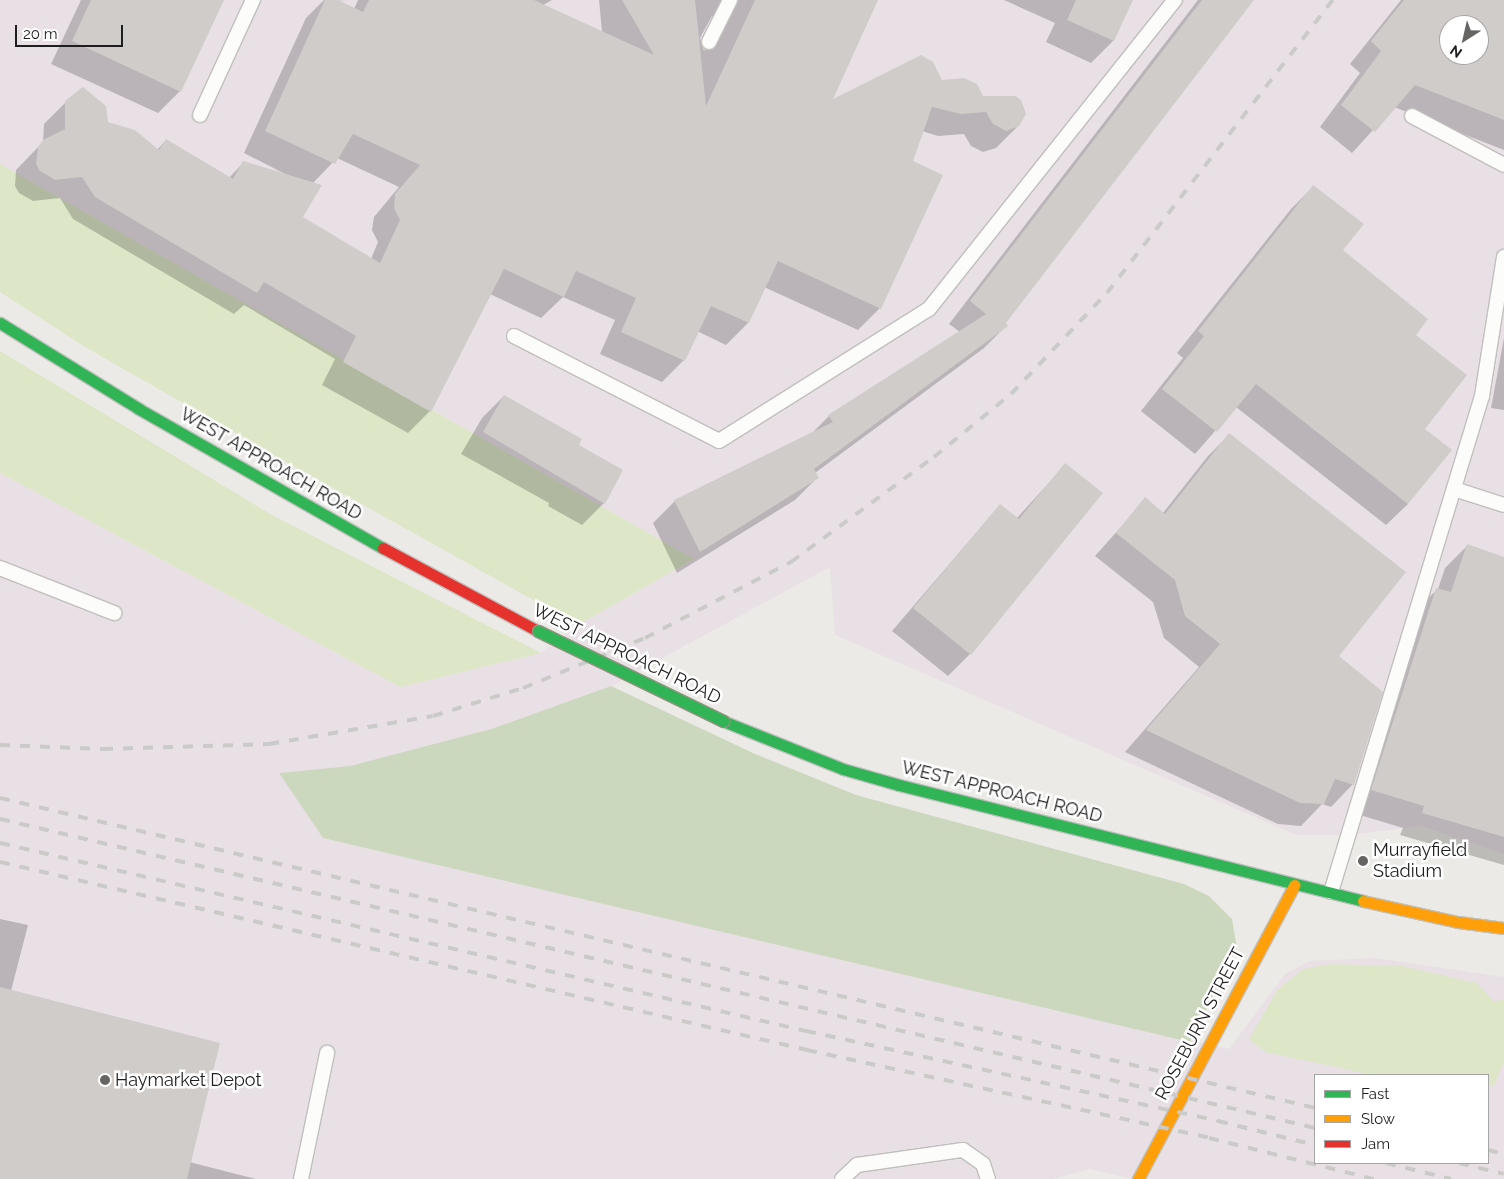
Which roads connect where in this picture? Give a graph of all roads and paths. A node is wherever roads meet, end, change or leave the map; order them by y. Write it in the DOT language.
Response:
graph roads {
  1 [pos="253,0"];
  2 [pos="730,0"];
  3 [pos="1175,0"];
  4 [pos="709,42"];
  5 [pos="200,115"];
  6 [pos="1412,116"];
  7 [pos="1504,164"];
  8 [pos="1504,257"];
  9 [pos="0,323"];
  10 [pos="514,336"];
  11 [pos="1454,489"];
  12 [pos="1504,505"];
  13 [pos="0,568"];
  14 [pos="114,614"];
  15 [pos="1294,884"];
  16 [pos="1331,892"];
  17 [pos="1504,928"];
  18 [pos="327,1053"];
  19 [pos="301,1179"];
  20 [pos="842,1179"];
  21 [pos="988,1179"];
  22 [pos="1138,1179"];
  1 -- 5 [label="lane"];
  2 -- 4 [label="lane"];
  3 -- 10 [label="lane"];
  6 -- 7 [label="lane"];
  8 -- 11 [label="lane"];
  9 -- 15 [label="street, WEST APPROACH ROAD, bridge"];
  11 -- 12 [label="lane"];
  11 -- 16 [label="lane"];
  13 -- 14 [label="lane"];
  15 -- 16 [label="street, WEST APPROACH ROAD"];
  15 -- 22 [label="street, ROSEBURN STREET"];
  16 -- 17 [label="street, WEST APPROACH ROAD"];
  18 -- 19 [label="lane"];
  20 -- 21 [label="lane"];
}
